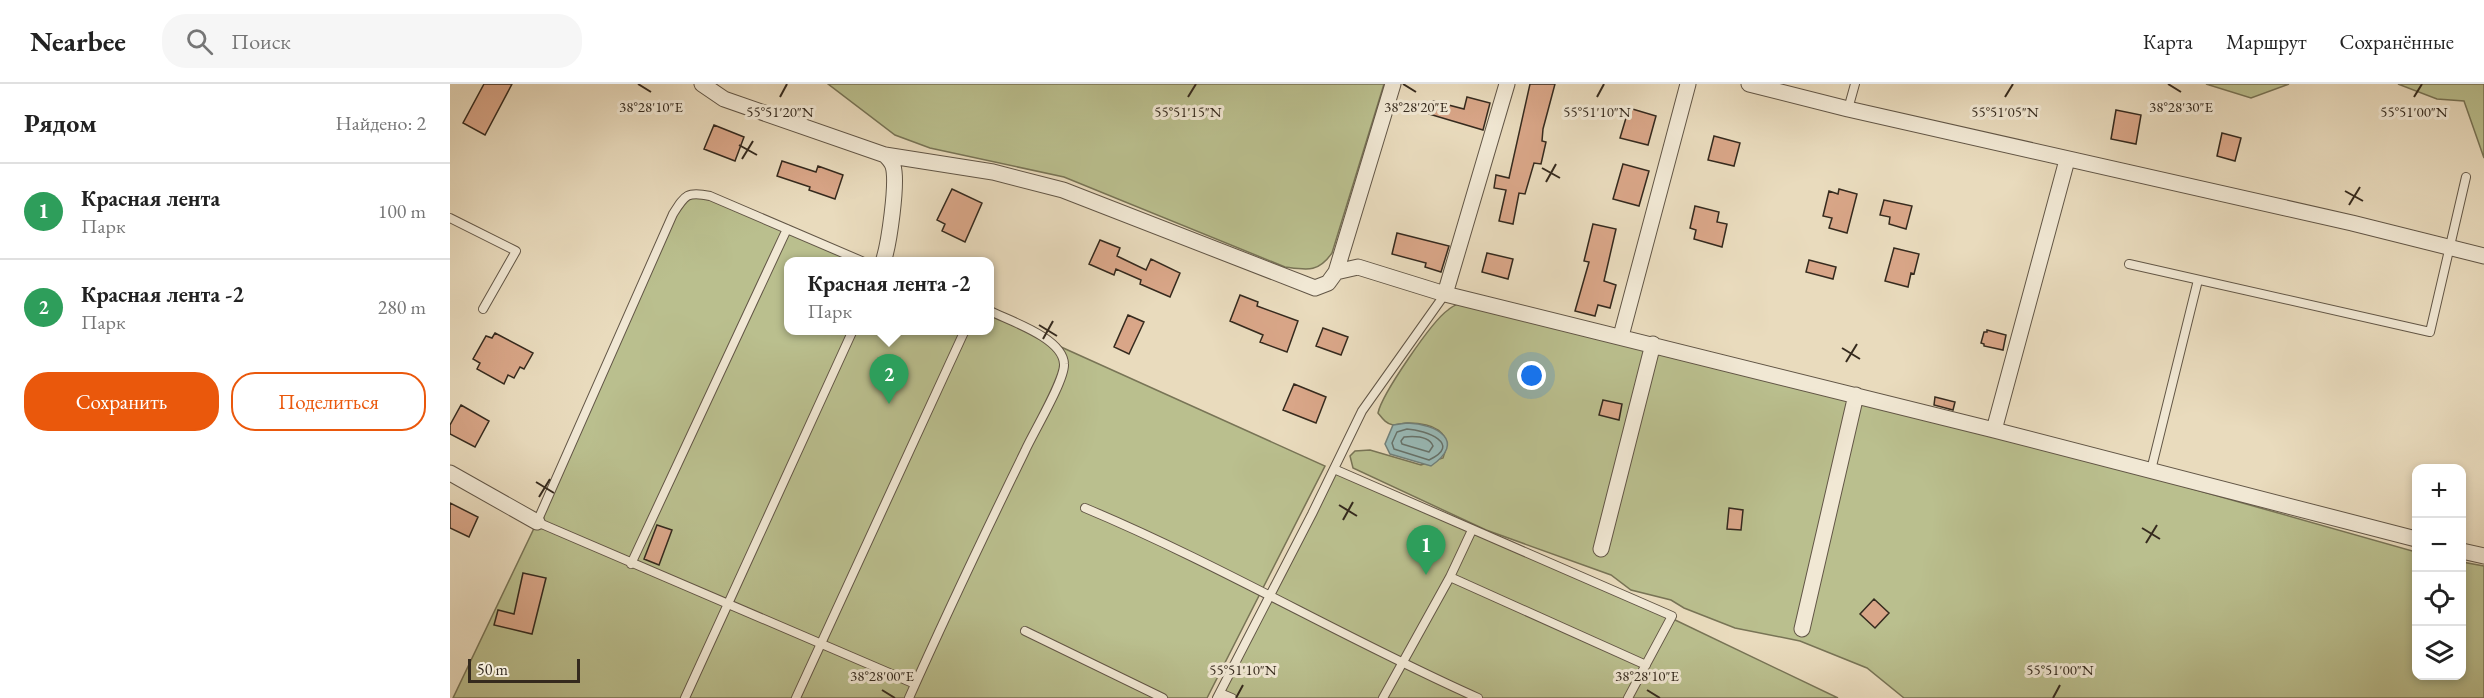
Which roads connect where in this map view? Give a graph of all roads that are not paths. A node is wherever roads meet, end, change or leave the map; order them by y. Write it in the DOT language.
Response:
graph roads {
  1 [pos="702,84"];
  2 [pos="1393,84"];
  3 [pos="1507,84"];
  4 [pos="1688,84"];
  5 [pos="1749,84"];
  6 [pos="1855,84"];
  7 [pos="1848,109"];
  8 [pos="885,155"];
  9 [pos="2067,160"];
  10 [pos="2466,177"];
  11 [pos="450,218"];
  12 [pos="787,229"];
  13 [pos="2451,246"];
  14 [pos="2484,256"];
  15 [pos="854,257"];
  16 [pos="884,257"];
  17 [pos="2129,264"];
  18 [pos="1336,272"];
  19 [pos="2198,280"];
  20 [pos="1444,294"];
  21 [pos="483,309"];
  22 [pos="994,313"];
  23 [pos="850,335"];
  24 [pos="963,335"];
  25 [pos="1621,336"];
  26 [pos="1653,344"];
  27 [pos="1856,395"];
  28 [pos="1994,430"];
  29 [pos="1334,469"];
  30 [pos="2151,470"];
  31 [pos="450,473"];
  32 [pos="1085,508"];
  33 [pos="537,522"];
  34 [pos="1472,530"];
  35 [pos="2412,538"];
  36 [pos="1602,549"];
  37 [pos="2466,552"];
  38 [pos="2484,556"];
  39 [pos="631,564"];
  40 [pos="1450,578"];
  41 [pos="1269,597"];
  42 [pos="728,603"];
  43 [pos="1802,629"];
  44 [pos="1025,631"];
  45 [pos="820,645"];
  46 [pos="1402,664"];
  47 [pos="1646,664"];
  48 [pos="915,684"];
  49 [pos="1219,696"];
  50 [pos="685,698"];
  51 [pos="796,698"];
  52 [pos="909,698"];
  53 [pos="1163,698"];
  54 [pos="1232,698"];
  55 [pos="1383,698"];
  56 [pos="1478,698"];
  57 [pos="1628,698"];
  1 -- 8 [label="street"];
  2 -- 18 [label="street"];
  3 -- 20 [label="street"];
  4 -- 25 [label="street"];
  5 -- 7 [label="street"];
  6 -- 7 [label="lane"];
  7 -- 9 [label="street"];
  8 -- 16 [label="street"];
  8 -- 18 [label="street"];
  9 -- 13 [label="street"];
  9 -- 28 [label="street"];
  10 -- 13 [label="lane"];
  11 -- 21 [label="lane"];
  12 -- 15 [label="lane"];
  12 -- 33 [label="lane"];
  12 -- 39 [label="lane"];
  13 -- 14 [label="street"];
  13 -- 19 [label="lane"];
  17 -- 19 [label="lane"];
  18 -- 20 [label="street"];
  19 -- 30 [label="lane"];
  20 -- 25 [label="street"];
  20 -- 29 [label="lane"];
  22 -- 48 [label="lane"];
  23 -- 42 [label="lane"];
  24 -- 45 [label="lane"];
  25 -- 26 [label="street"];
  26 -- 27 [label="street"];
  26 -- 36 [label="street"];
  27 -- 28 [label="street"];
  27 -- 43 [label="street"];
  28 -- 30 [label="street"];
  29 -- 34 [label="lane"];
  29 -- 41 [label="lane"];
  30 -- 35 [label="street"];
  31 -- 33 [label="street"];
  32 -- 41 [label="lane"];
  33 -- 39 [label="lane"];
  34 -- 40 [label="lane"];
  34 -- 47 [label="lane"];
  37 -- 38 [label="street"];
  39 -- 42 [label="lane"];
  40 -- 46 [label="lane"];
  40 -- 47 [label="lane"];
  41 -- 46 [label="lane"];
  41 -- 49 [label="lane"];
  42 -- 45 [label="lane"];
  42 -- 50 [label="lane"];
  44 -- 53 [label="lane"];
  45 -- 48 [label="lane"];
  45 -- 51 [label="lane"];
  46 -- 55 [label="lane"];
  46 -- 56 [label="lane"];
  47 -- 57 [label="lane"];
  48 -- 52 [label="lane"];
  49 -- 54 [label="lane"];
}
